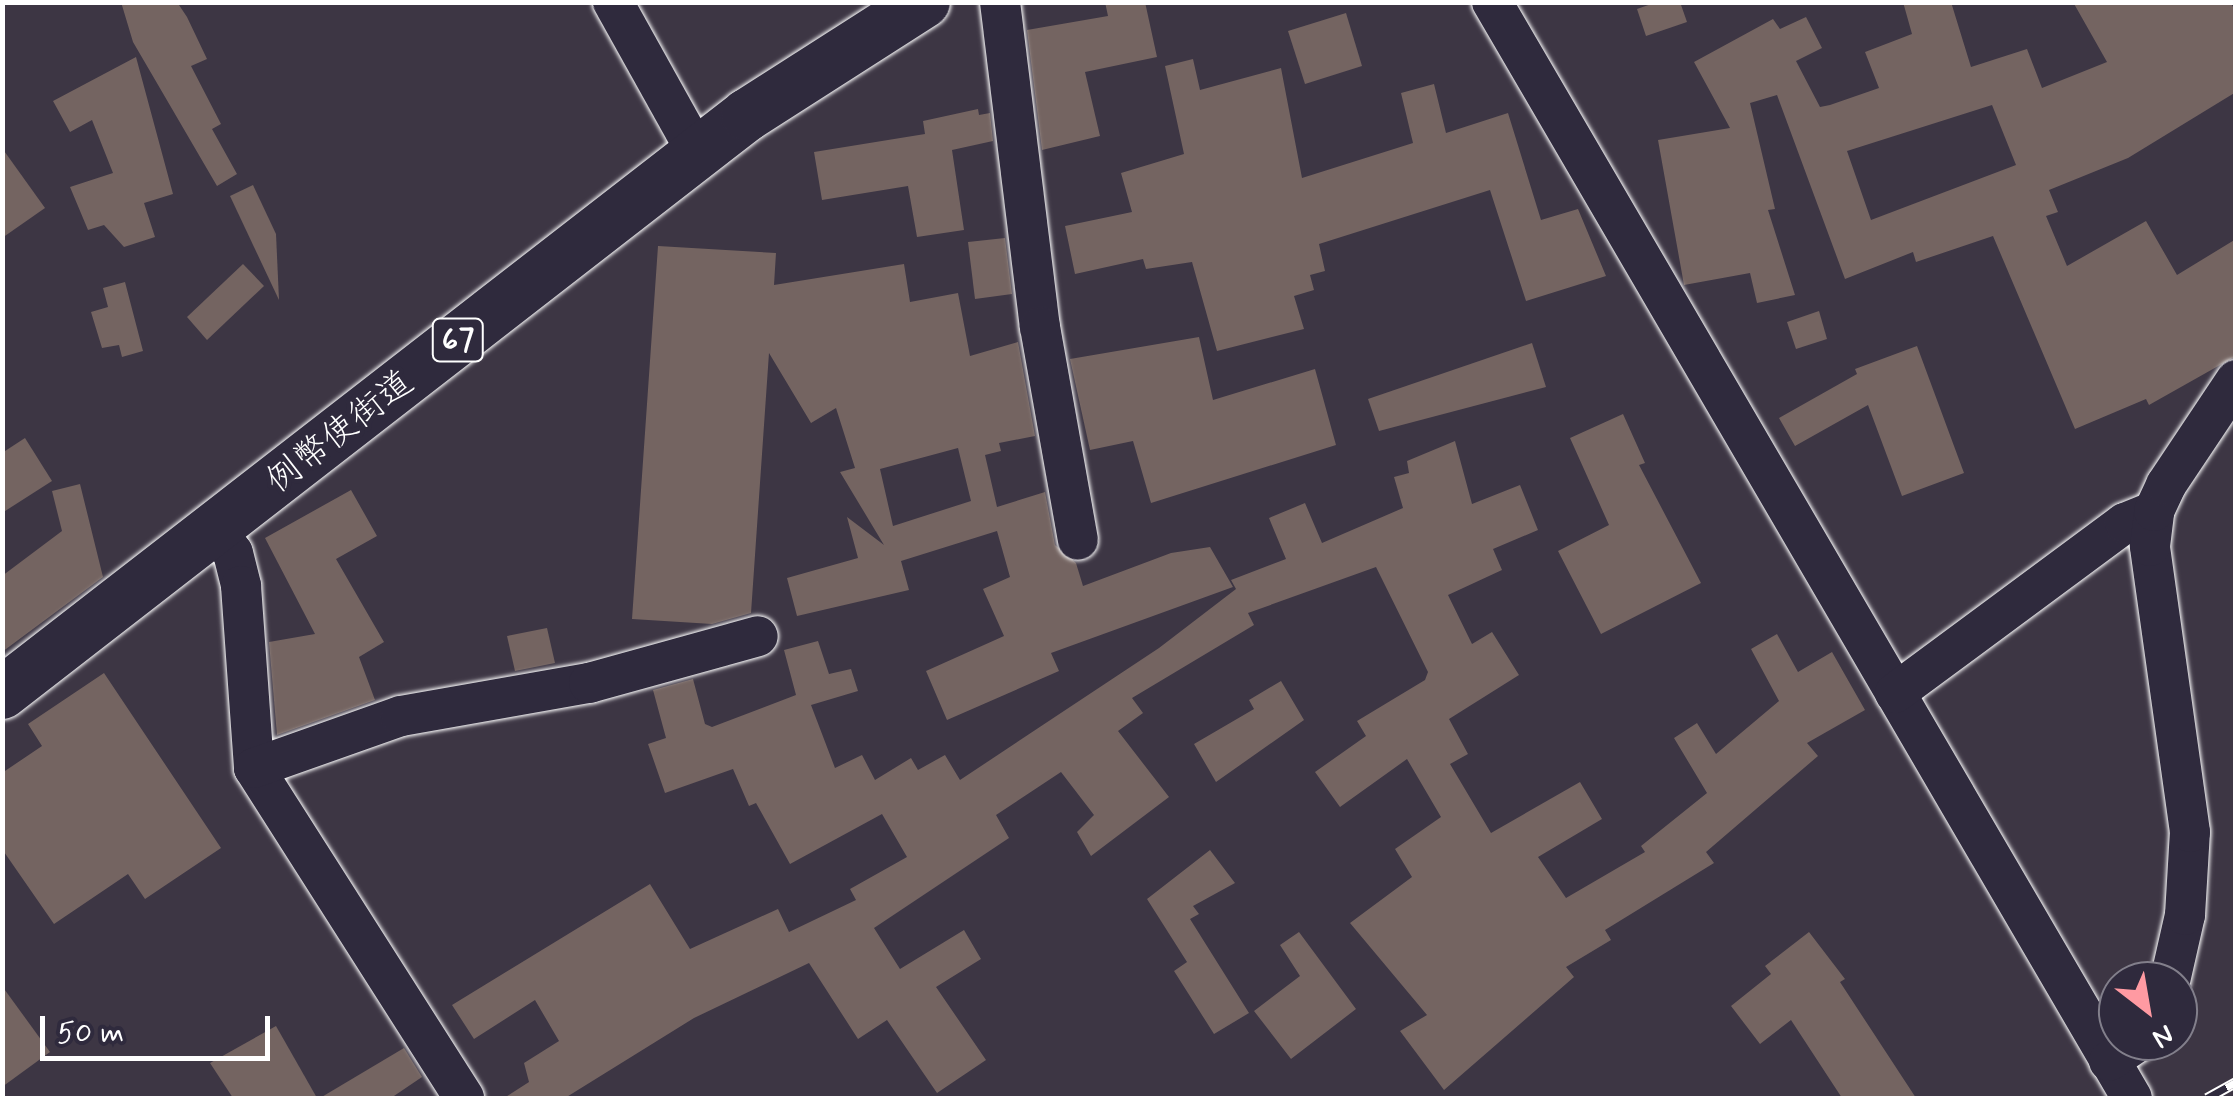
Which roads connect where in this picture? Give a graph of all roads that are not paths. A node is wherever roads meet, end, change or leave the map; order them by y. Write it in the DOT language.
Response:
graph roads {
  1 [pos="613,2"];
  2 [pos="924,2"];
  3 [pos="1000,2"];
  4 [pos="1492,2"];
  5 [pos="697,153"];
  6 [pos="2236,380"];
  7 [pos="2154,510"];
  8 [pos="216,529"];
  9 [pos="1078,540"];
  10 [pos="758,636"];
  11 [pos="2,693"];
  12 [pos="1895,693"];
  13 [pos="254,768"];
  14 [pos="2174,961"];
  15 [pos="2098,1010"];
  16 [pos="2126,1061"];
  17 [pos="464,1098"];
  18 [pos="2132,1098"];
  1 -- 5 [label="street"];
  2 -- 5 [label="main road, 例幣使街道 / 67"];
  3 -- 9 [label="street"];
  4 -- 12 [label="street"];
  5 -- 8 [label="main road, 例幣使街道 / 67"];
  6 -- 7 [label="street"];
  7 -- 12 [label="street"];
  7 -- 14 [label="street"];
  8 -- 11 [label="main road, 例幣使街道 / 67"];
  8 -- 13 [label="street"];
  10 -- 13 [label="street"];
  12 -- 15 [label="street"];
  13 -- 17 [label="street"];
  16 -- 18 [label="street"];
}
